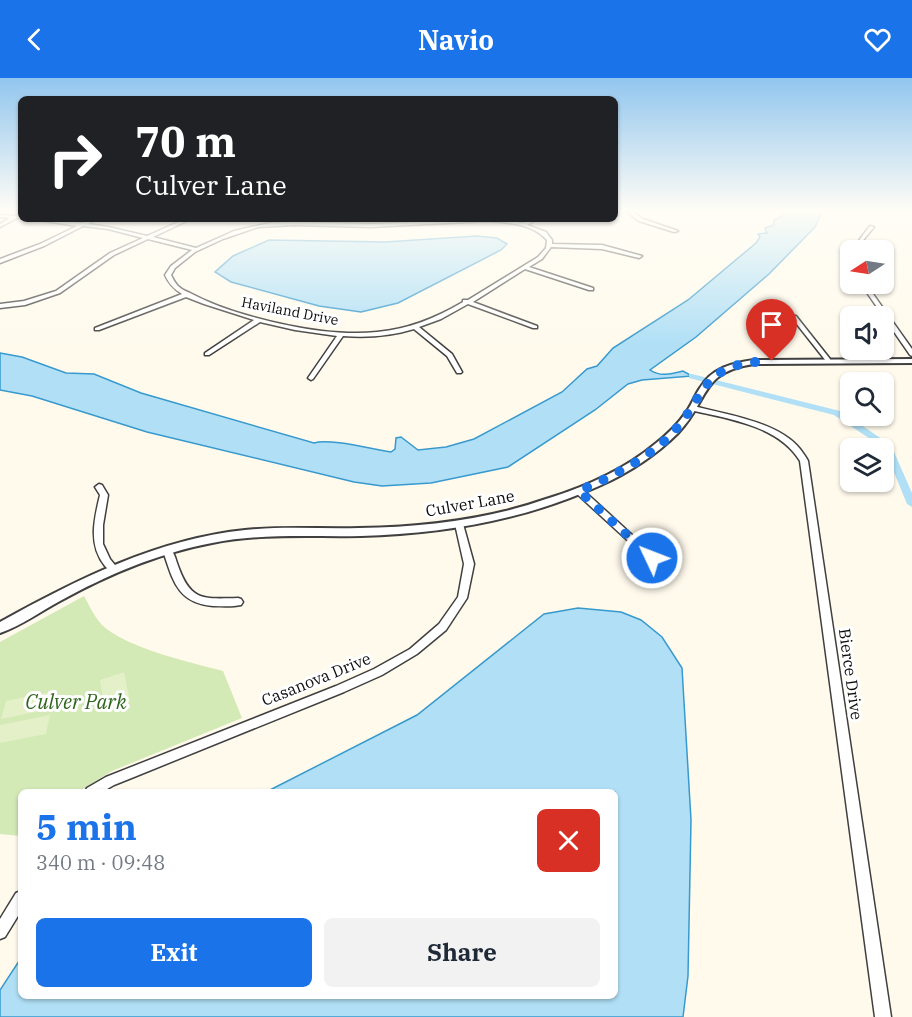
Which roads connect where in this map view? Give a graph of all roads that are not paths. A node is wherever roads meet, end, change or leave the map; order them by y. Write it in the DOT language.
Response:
graph roads {
  1 [pos="111,256"];
  2 [pos="186,256"];
  3 [pos="541,256"];
  4 [pos="524,267"];
  5 [pos="591,289"];
  6 [pos="188,294"];
  7 [pos="871,294"];
  8 [pos="465,301"];
  9 [pos="0,306"];
  10 [pos="794,317"];
  11 [pos="258,320"];
  12 [pos="415,327"];
  13 [pos="535,327"];
  14 [pos="97,329"];
  15 [pos="342,334"];
  16 [pos="207,354"];
  17 [pos="912,354"];
  18 [pos="828,360"];
  19 [pos="912,361"];
  20 [pos="459,372"];
  21 [pos="311,378"];
  22 [pos="693,408"];
  23 [pos="99,487"];
  24 [pos="579,491"];
  25 [pos="459,524"];
  26 [pos="168,551"];
  27 [pos="652,558"];
  28 [pos="114,570"];
  29 [pos="238,602"];
  30 [pos="0,628"];
  31 [pos="96,789"];
  32 [pos="18,903"];
  33 [pos="0,932"];
  34 [pos="882,1017"];
  1 -- 9 [label="street"];
  2 -- 6 [label="street, Haviland Drive"];
  3 -- 4 [label="street, Haviland Drive"];
  4 -- 5 [label="street"];
  4 -- 8 [label="street, Haviland Drive"];
  6 -- 11 [label="street, Haviland Drive"];
  6 -- 14 [label="street"];
  7 -- 17 [label="street"];
  8 -- 12 [label="street, Haviland Drive"];
  8 -- 13 [label="street"];
  10 -- 18 [label="street"];
  11 -- 15 [label="street, Haviland Drive"];
  11 -- 16 [label="street"];
  12 -- 15 [label="street, Haviland Drive"];
  12 -- 20 [label="street"];
  15 -- 21 [label="street"];
  18 -- 19 [label="street, Culver Lane"];
  18 -- 22 [label="street, Culver Lane"];
  22 -- 24 [label="street, Culver Lane"];
  22 -- 34 [label="street, Bierce Drive"];
  23 -- 28 [label="street"];
  24 -- 25 [label="street, Culver Lane"];
  24 -- 27 [label="street"];
  25 -- 26 [label="street, Culver Lane"];
  25 -- 31 [label="street, Casanova Drive"];
  26 -- 28 [label="street, Culver Lane"];
  26 -- 29 [label="street"];
  28 -- 30 [label="street, Culver Lane"];
  32 -- 33 [label="street"];
}
